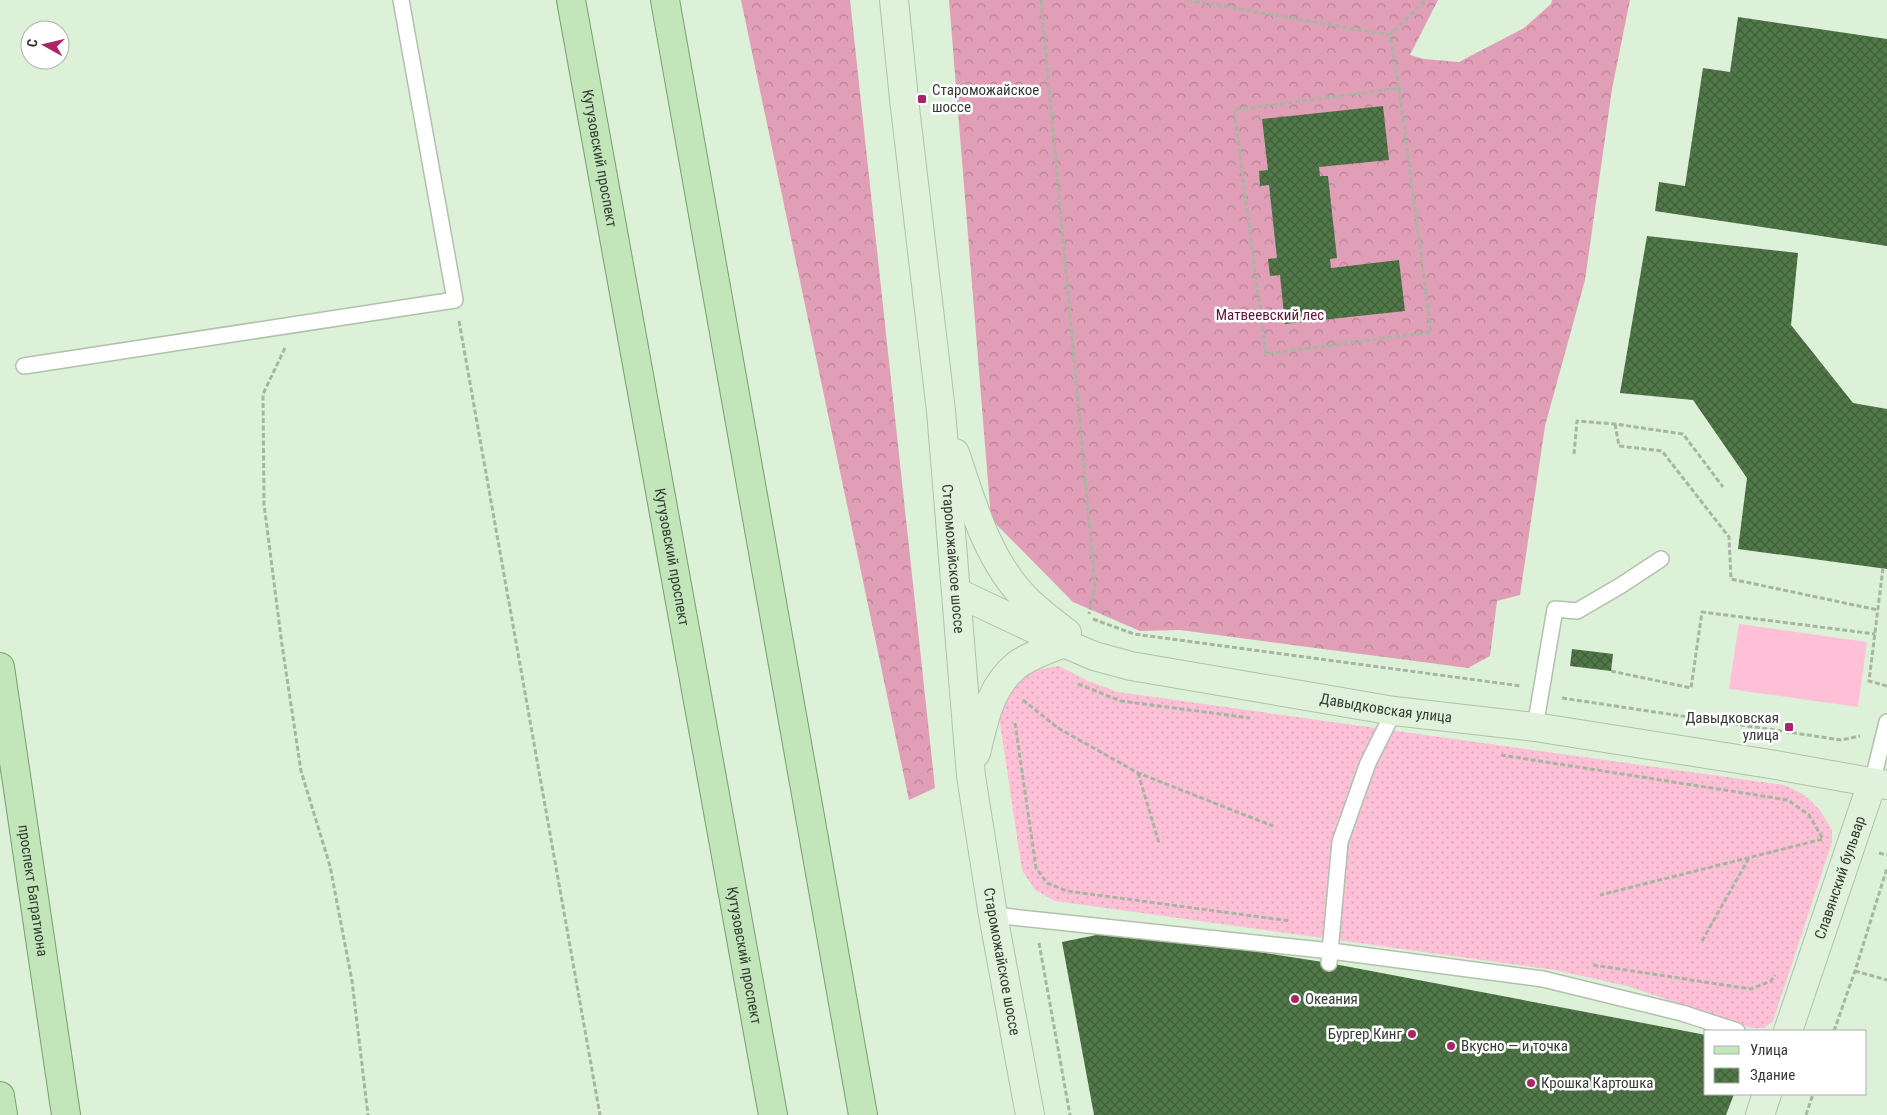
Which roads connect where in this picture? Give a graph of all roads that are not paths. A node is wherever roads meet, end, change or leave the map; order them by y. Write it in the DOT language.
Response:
graph roads {
  1 [pos="401,0"];
  2 [pos="571,0"];
  3 [pos="665,0"];
  4 [pos="894,0"];
  5 [pos="24,366"];
  6 [pos="941,411"];
  7 [pos="1661,559"];
  8 [pos="956,592"];
  9 [pos="1064,643"];
  10 [pos="1094,656"];
  11 [pos="0,668"];
  12 [pos="1394,711"];
  13 [pos="1887,722"];
  14 [pos="1535,726"];
  15 [pos="971,776"];
  16 [pos="1879,784"];
  17 [pos="993,915"];
  18 [pos="1330,957"];
  19 [pos="1734,1030"];
  20 [pos="1788,1030"];
  21 [pos="1767,1095"];
  22 [pos="0,1096"];
  23 [pos="3,1115"];
  24 [pos="66,1115"];
  25 [pos="773,1115"];
  26 [pos="863,1115"];
  27 [pos="1030,1115"];
  28 [pos="1760,1115"];
  1 -- 5 [label="lane"];
  2 -- 25 [label="main road, Кутузовский проспект"];
  3 -- 26 [label="main road"];
  4 -- 6 [label="street, Староможайское шоссе"];
  6 -- 8 [label="street, Староможайское шоссе"];
  6 -- 10 [label="street"];
  7 -- 14 [label="lane"];
  8 -- 9 [label="street, Давыдковская улица"];
  8 -- 15 [label="street, Староможайское шоссе"];
  9 -- 10 [label="street, Давыдковская улица"];
  9 -- 15 [label="street"];
  10 -- 12 [label="street, Давыдковская улица"];
  11 -- 24 [label="main road, проспект Багратиона"];
  12 -- 14 [label="street, Давыдковская улица"];
  12 -- 18 [label="lane"];
  13 -- 16 [label="lane, Славянский бульвар"];
  14 -- 16 [label="street, Давыдковская улица"];
  15 -- 17 [label="street, Староможайское шоссе"];
  16 -- 20 [label="street, Славянский бульвар"];
  17 -- 18 [label="lane"];
  17 -- 27 [label="street, Староможайское шоссе"];
  18 -- 19 [label="lane"];
  21 -- 28 [label="street"];
  22 -- 23 [label="main road"];
}
